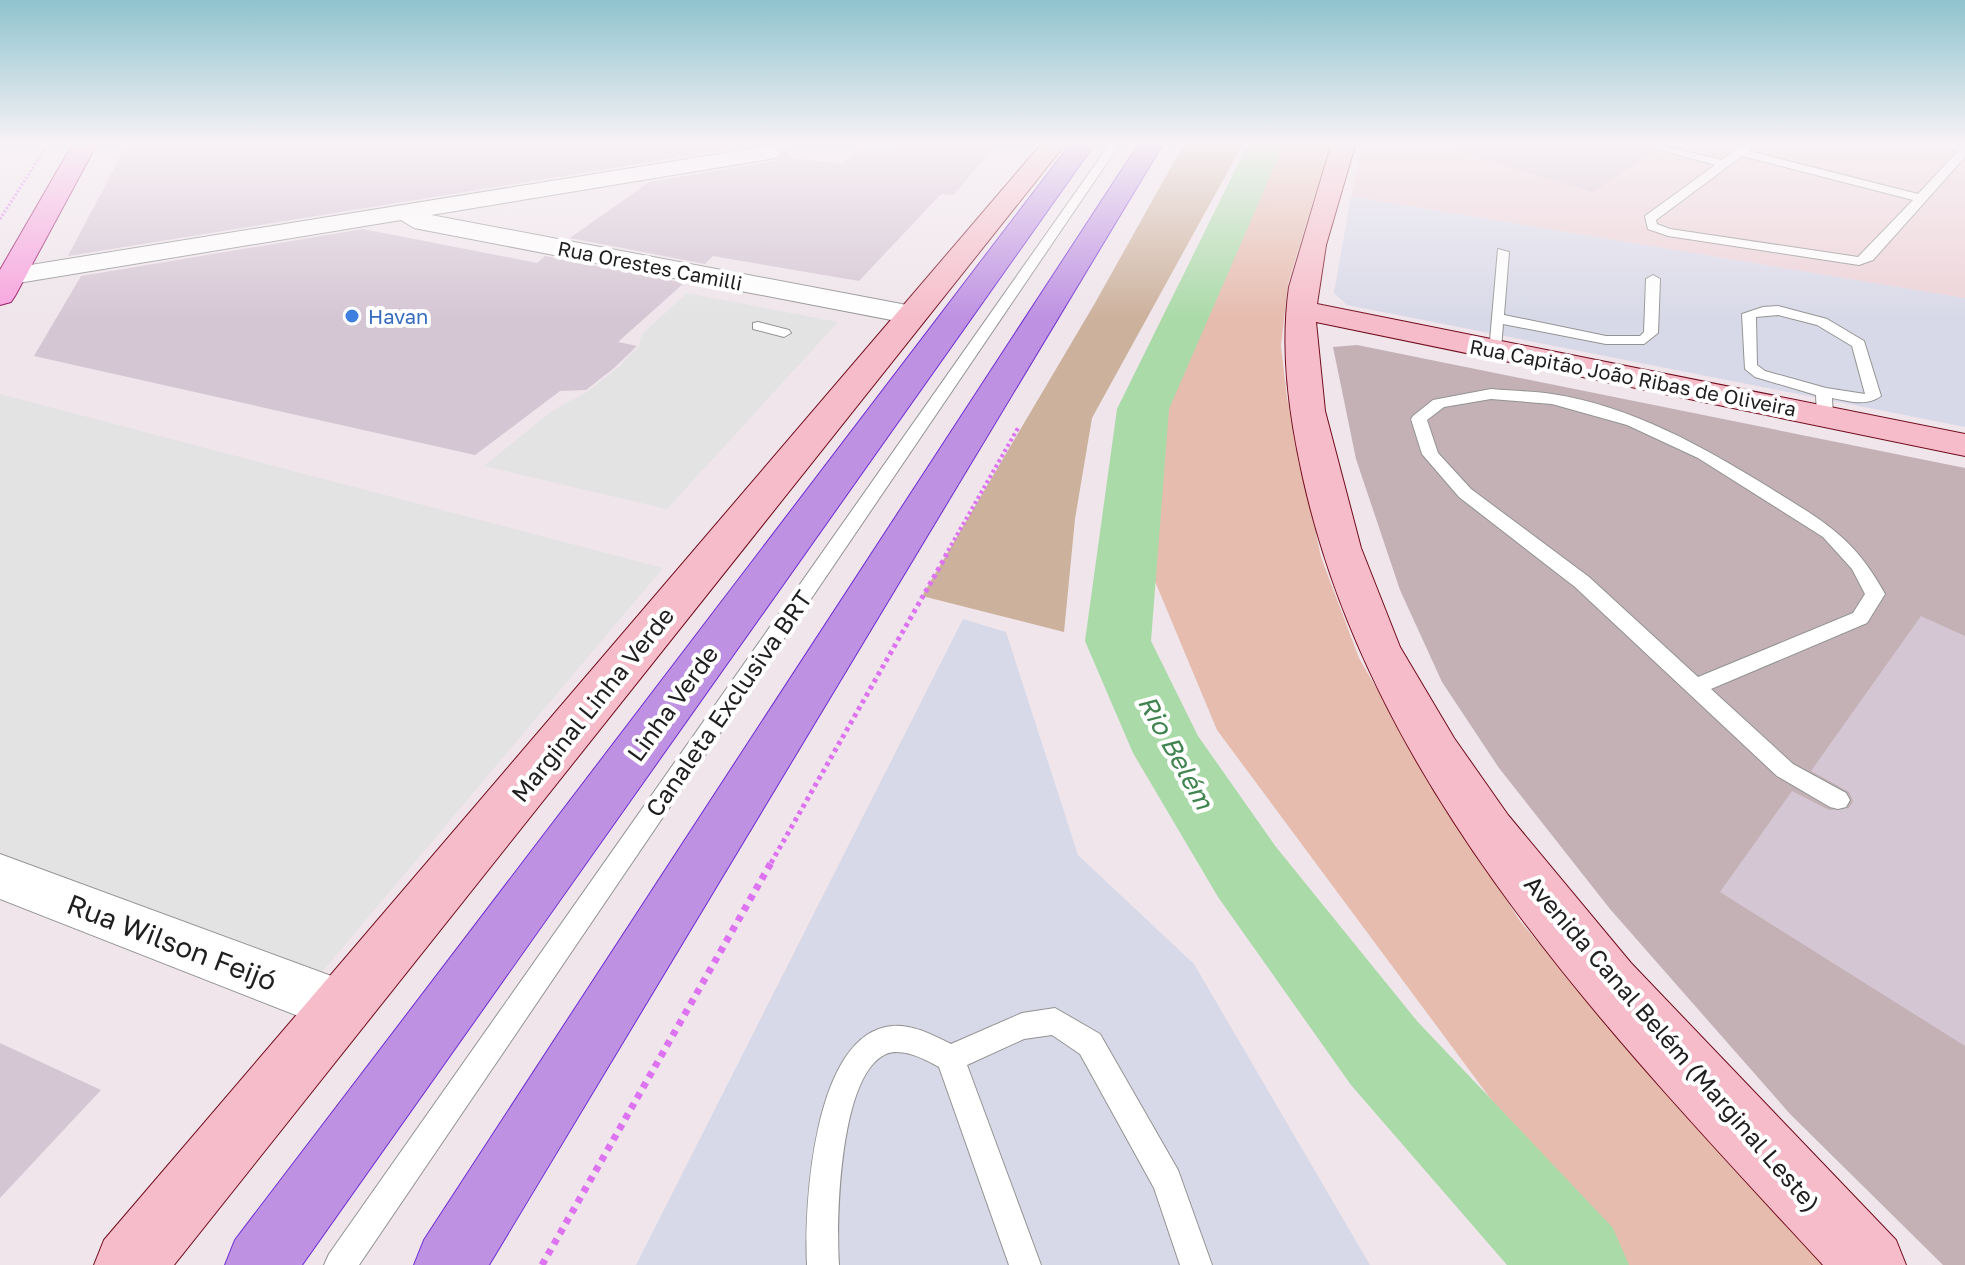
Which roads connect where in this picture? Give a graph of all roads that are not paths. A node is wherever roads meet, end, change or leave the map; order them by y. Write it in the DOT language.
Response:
graph roads {
  1 [pos="53,201"];
  2 [pos="474,201"];
  3 [pos="1006,201"];
  4 [pos="1041,201"];
  5 [pos="1075,201"];
  6 [pos="1115,201"];
  7 [pos="1327,201"];
  8 [pos="1674,201"];
  9 [pos="1916,201"];
  10 [pos="388,215"];
  11 [pos="1503,252"];
  12 [pos="1653,279"];
  13 [pos="6,286"];
  14 [pos="1300,310"];
  15 [pos="912,315"];
  16 [pos="758,326"];
  17 [pos="784,333"];
  18 [pos="1495,333"];
  19 [pos="1825,404"];
  20 [pos="1965,445"];
  21 [pos="1694,687"];
  22 [pos="1838,800"];
  23 [pos="0,876"];
  24 [pos="344,1007"];
  25 [pos="950,1058"];
  26 [pos="129,1265"];
  27 [pos="260,1265"];
  28 [pos="340,1265"];
  29 [pos="449,1265"];
  30 [pos="823,1265"];
  31 [pos="1025,1265"];
  32 [pos="1196,1265"];
  33 [pos="1871,1265"];
  1 -- 13 [label="main road"];
  2 -- 10 [label="street"];
  3 -- 15 [label="street, Marginal Linha Verde"];
  4 -- 27 [label="highway, Linha Verde"];
  5 -- 28 [label="lane, Canaleta Exclusiva BRT"];
  6 -- 29 [label="highway"];
  7 -- 14 [label="street, Avenida Canal Belém (Marginal Leste)"];
  8 -- 9 [label="lane"];
  10 -- 13 [label="street"];
  10 -- 15 [label="street, Rua Orestes Camilli"];
  11 -- 18 [label="lane"];
  12 -- 18 [label="lane"];
  14 -- 18 [label="street, Rua Capitão João Ribas de Oliveira"];
  14 -- 33 [label="street, Avenida Canal Belém (Marginal Leste)"];
  15 -- 24 [label="street, Marginal Linha Verde"];
  16 -- 17 [label="lane"];
  18 -- 19 [label="street, Rua Capitão João Ribas de Oliveira"];
  19 -- 19 [label="lane"];
  19 -- 20 [label="street, Rua Capitão João Ribas de Oliveira"];
  21 -- 21 [label="lane"];
  21 -- 22 [label="lane"];
  23 -- 24 [label="street, Rua Wilson Feijó"];
  24 -- 26 [label="street, Marginal Linha Verde"];
  25 -- 30 [label="lane"];
  25 -- 31 [label="lane"];
  25 -- 32 [label="lane"];
}
